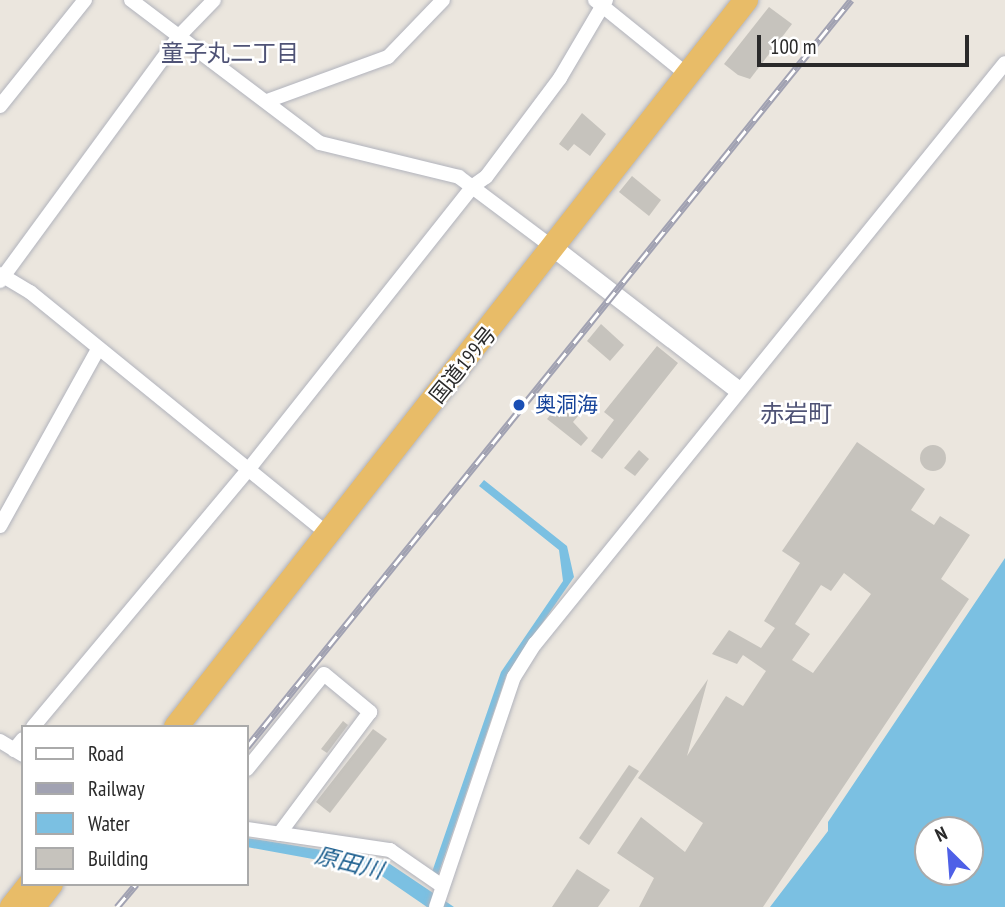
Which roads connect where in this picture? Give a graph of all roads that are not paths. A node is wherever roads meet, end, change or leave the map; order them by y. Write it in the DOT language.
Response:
graph roads {
  1 [pos="85,0"];
  2 [pos="131,0"];
  3 [pos="214,0"];
  4 [pos="443,0"];
  5 [pos="729,0"];
  6 [pos="746,0"];
  7 [pos="601,2"];
  8 [pos="179,36"];
  9 [pos="1005,63"];
  10 [pos="683,71"];
  11 [pos="267,101"];
  12 [pos="0,106"];
  13 [pos="472,186"];
  14 [pos="549,244"];
  15 [pos="2,277"];
  16 [pos="98,349"];
  17 [pos="737,389"];
  18 [pos="248,470"];
  19 [pos="0,526"];
  20 [pos="323,530"];
  21 [pos="35,725"];
  22 [pos="161,725"];
  23 [pos="177,725"];
  24 [pos="0,741"];
  25 [pos="20,748"];
  26 [pos="248,768"];
  27 [pos="248,829"];
  28 [pos="279,834"];
  29 [pos="48,886"];
  30 [pos="442,886"];
  31 [pos="26,900"];
  32 [pos="436,907"];
  1 -- 12 [label="street"];
  2 -- 8 [label="street"];
  3 -- 8 [label="street"];
  4 -- 11 [label="street"];
  5 -- 10 [label="highway, 国道199号"];
  6 -- 10 [label="highway, 国道199号"];
  7 -- 10 [label="street"];
  7 -- 13 [label="street"];
  8 -- 11 [label="street"];
  8 -- 15 [label="street"];
  9 -- 17 [label="street"];
  10 -- 14 [label="highway, 国道199号"];
  11 -- 13 [label="street"];
  13 -- 14 [label="street"];
  13 -- 18 [label="street"];
  14 -- 17 [label="street"];
  14 -- 20 [label="highway, 国道199号"];
  15 -- 16 [label="street"];
  16 -- 18 [label="street"];
  16 -- 19 [label="street"];
  17 -- 30 [label="street"];
  18 -- 20 [label="street"];
  18 -- 21 [label="street"];
  20 -- 22 [label="highway, 国道199号"];
  20 -- 23 [label="highway, 国道199号"];
  24 -- 25 [label="street"];
  26 -- 28 [label="street"];
  27 -- 28 [label="street"];
  28 -- 30 [label="street"];
  29 -- 31 [label="highway"];
  30 -- 32 [label="street"];
}
